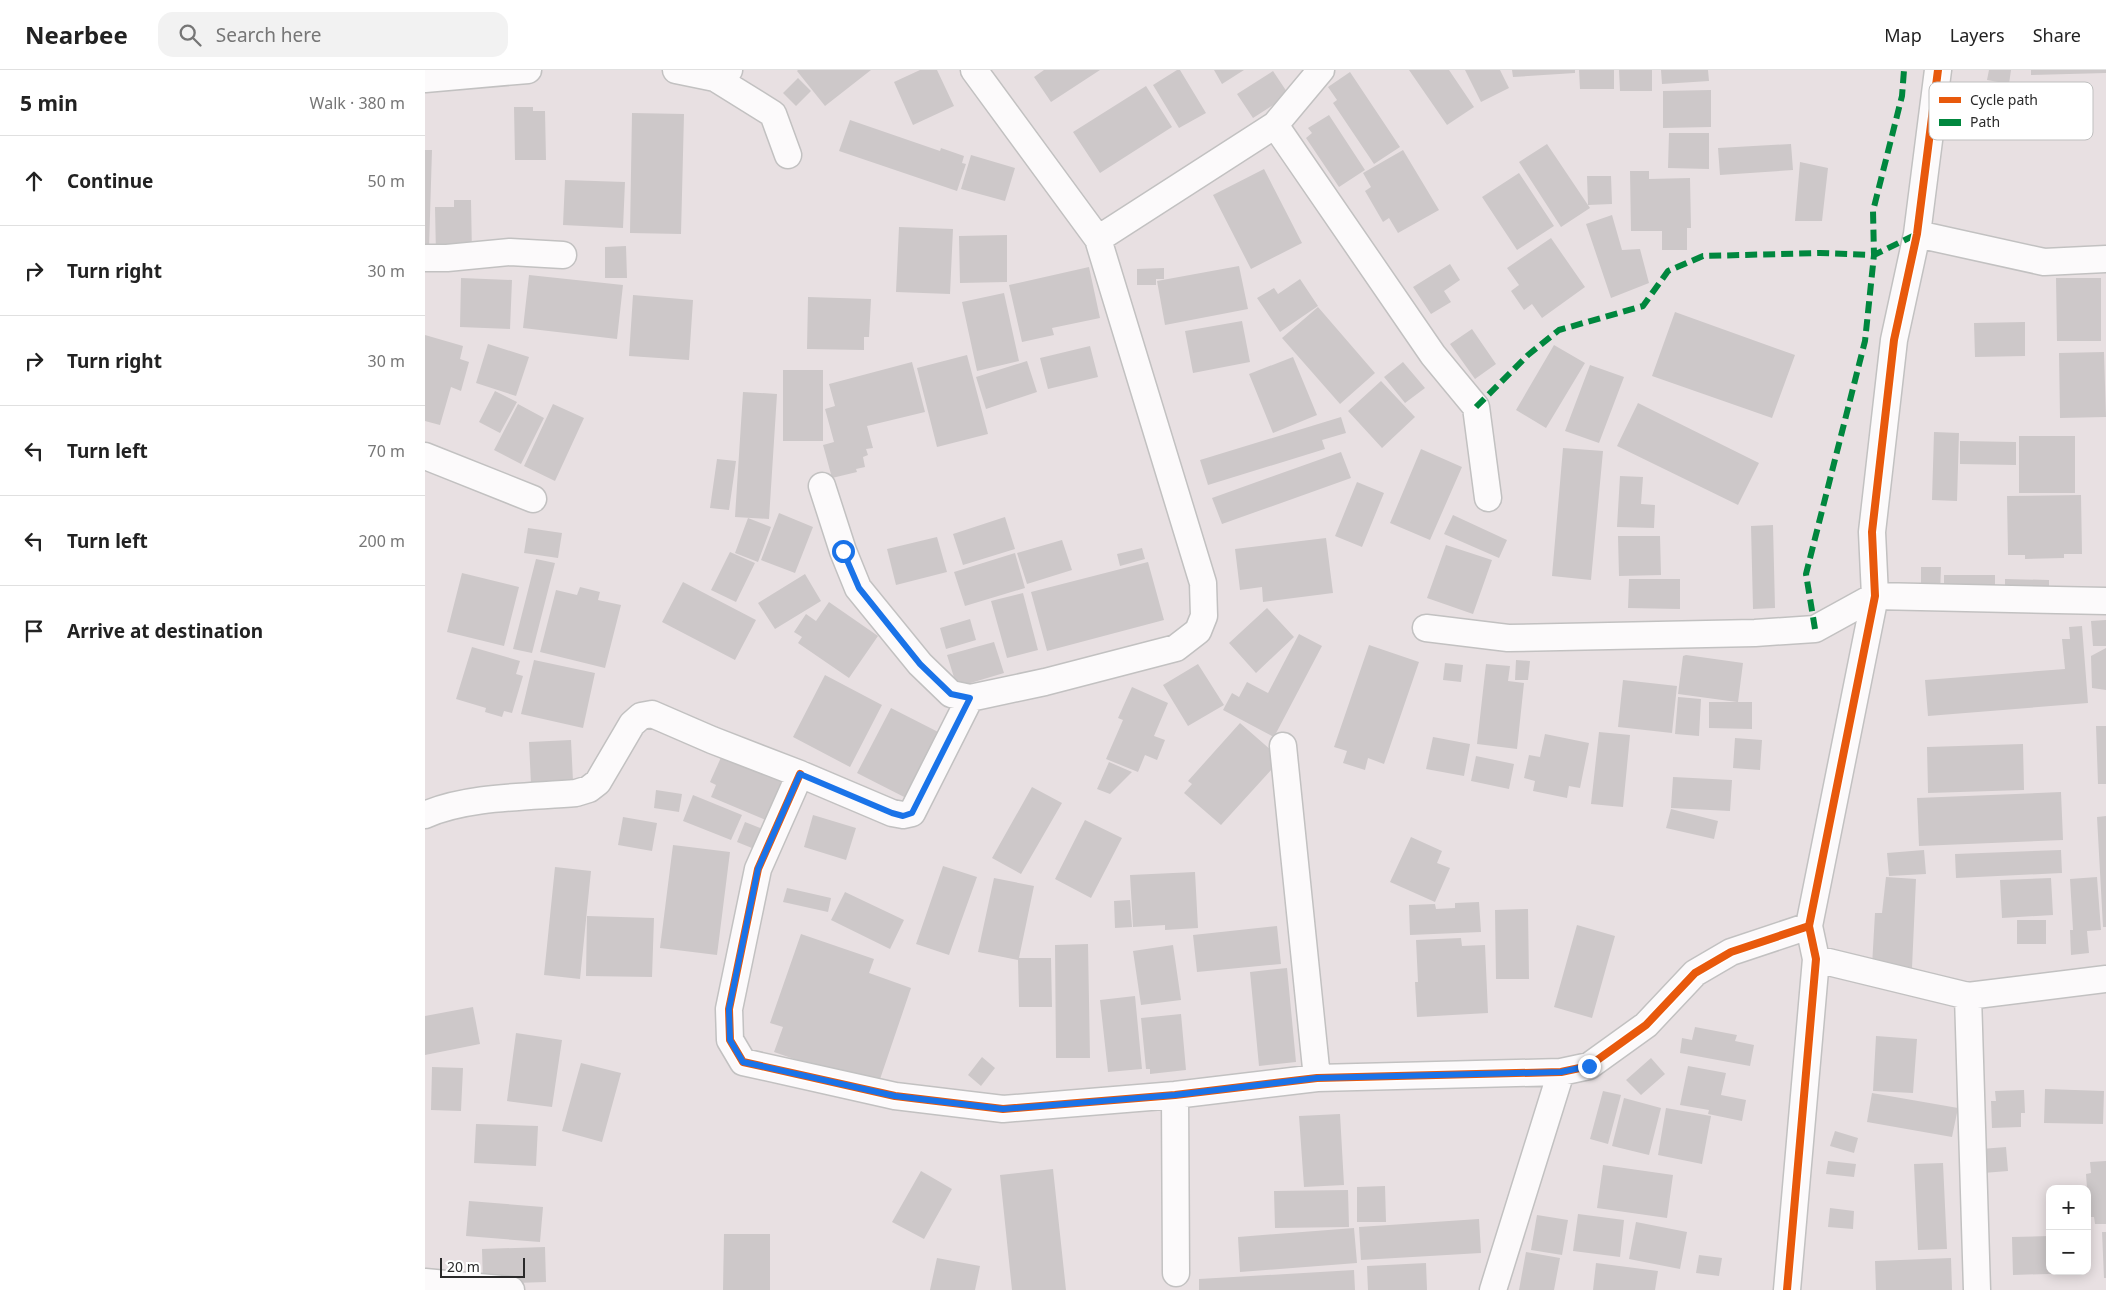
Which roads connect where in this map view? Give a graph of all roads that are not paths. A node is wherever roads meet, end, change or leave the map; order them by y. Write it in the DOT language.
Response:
graph roads {
  1 [pos="528,70"];
  2 [pos="676,70"];
  3 [pos="974,70"];
  4 [pos="1321,70"];
  5 [pos="722,74"];
  6 [pos="425,79"];
  7 [pos="1275,126"];
  8 [pos="1929,140"];
  9 [pos="788,155"];
  10 [pos="1917,234"];
  11 [pos="1098,239"];
  12 [pos="563,255"];
  13 [pos="425,258"];
  14 [pos="2106,259"];
  15 [pos="425,456"];
  16 [pos="822,486"];
  17 [pos="1488,498"];
  18 [pos="533,499"];
  19 [pos="1875,596"];
  20 [pos="2106,600"];
  21 [pos="1427,628"];
  22 [pos="970,698"];
  23 [pos="1283,746"];
  24 [pos="800,774"];
  25 [pos="425,815"];
  26 [pos="1809,926"];
  27 [pos="1816,959"];
  28 [pos="2106,978"];
  29 [pos="1968,996"];
  30 [pos="1561,1072"];
  31 [pos="1317,1078"];
  32 [pos="1175,1095"];
  33 [pos="1176,1273"];
  34 [pos="425,1282"];
  35 [pos="511,1290"];
  36 [pos="1493,1290"];
  37 [pos="1787,1290"];
  38 [pos="1977,1290"];
  1 -- 6 [label="street"];
  2 -- 5 [label="street"];
  3 -- 11 [label="street"];
  4 -- 7 [label="street"];
  5 -- 9 [label="street"];
  7 -- 11 [label="street"];
  7 -- 17 [label="street"];
  8 -- 10 [label="street"];
  10 -- 14 [label="street"];
  10 -- 19 [label="street"];
  11 -- 22 [label="street"];
  12 -- 13 [label="street"];
  15 -- 18 [label="street"];
  16 -- 22 [label="street"];
  19 -- 20 [label="street"];
  19 -- 21 [label="street"];
  19 -- 26 [label="street"];
  22 -- 24 [label="street"];
  23 -- 31 [label="street"];
  24 -- 25 [label="street"];
  24 -- 32 [label="street"];
  26 -- 27 [label="street"];
  26 -- 30 [label="street"];
  27 -- 29 [label="street"];
  27 -- 37 [label="street"];
  28 -- 29 [label="street"];
  29 -- 38 [label="street"];
  30 -- 31 [label="street"];
  30 -- 36 [label="street"];
  31 -- 32 [label="street"];
  32 -- 33 [label="street"];
  34 -- 35 [label="street"];
}
